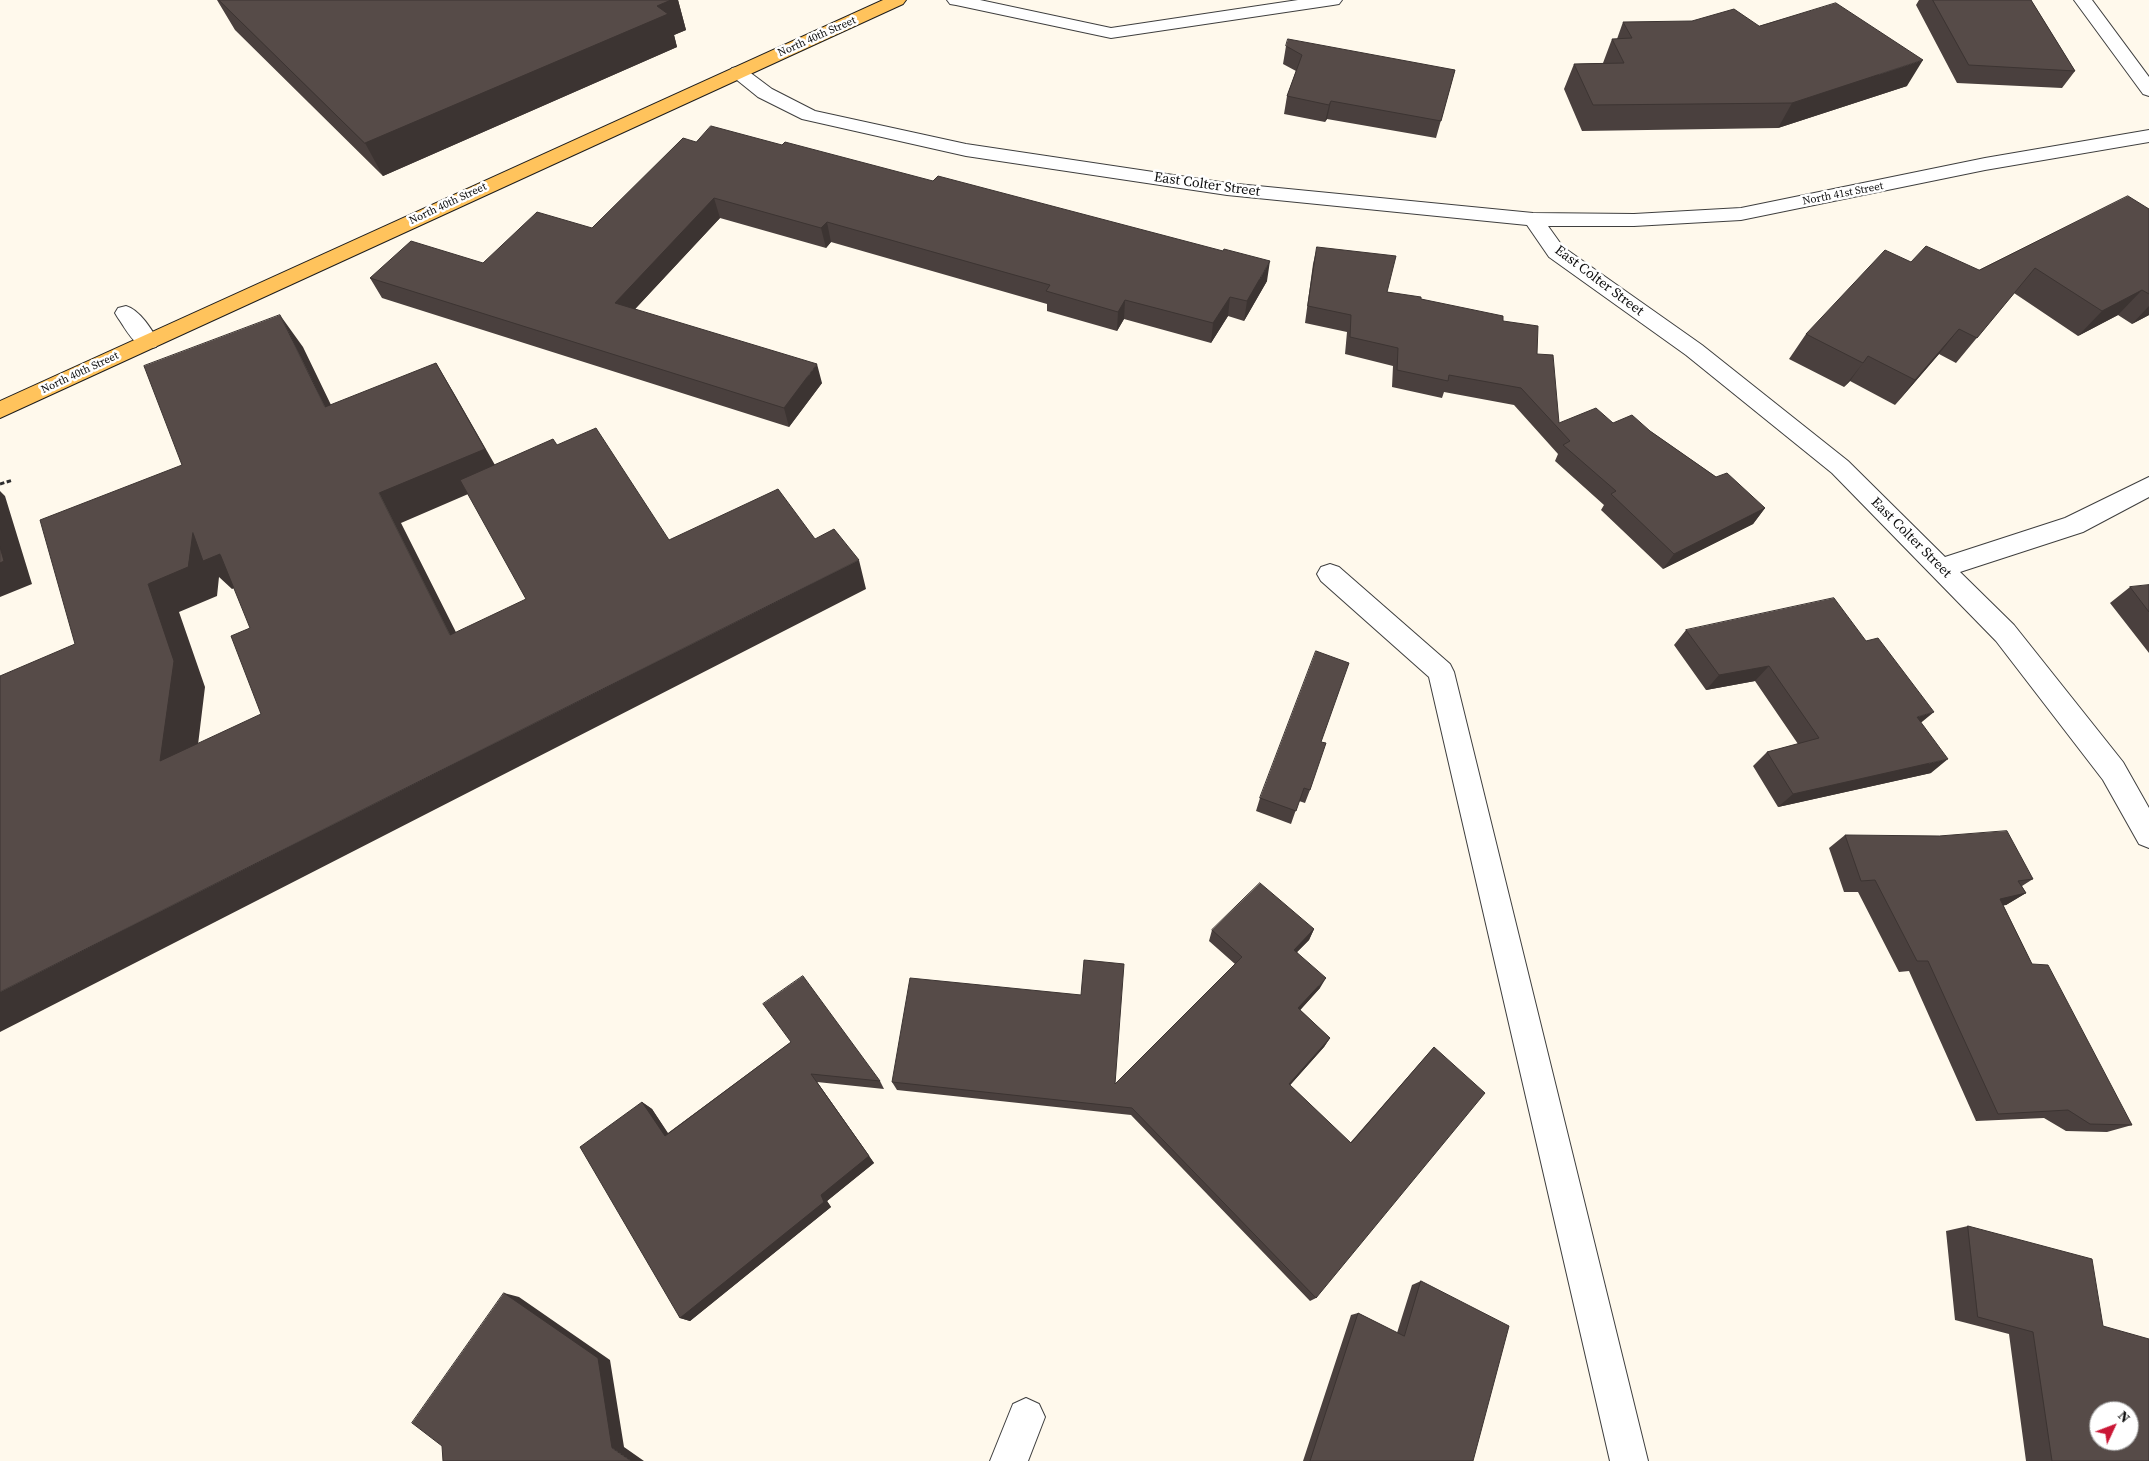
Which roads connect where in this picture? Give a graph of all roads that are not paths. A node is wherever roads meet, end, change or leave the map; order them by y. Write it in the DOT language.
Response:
graph roads {
  1 [pos="897,0"];
  2 [pos="956,0"];
  3 [pos="1332,0"];
  4 [pos="2083,0"];
  5 [pos="738,72"];
  6 [pos="2149,90"];
  7 [pos="2149,136"];
  8 [pos="1534,219"];
  9 [pos="126,313"];
  10 [pos="148,342"];
  11 [pos="0,410"];
  12 [pos="2149,486"];
  13 [pos="1941,568"];
  14 [pos="1330,574"];
  15 [pos="2149,835"];
  16 [pos="1026,1416"];
  17 [pos="1009,1461"];
  18 [pos="1629,1461"];
  1 -- 5 [label="main road, North 40th Street"];
  2 -- 3 [label="street"];
  4 -- 6 [label="street"];
  5 -- 8 [label="street, East Colter Street"];
  5 -- 10 [label="main road, North 40th Street"];
  7 -- 8 [label="street, North 41st Street"];
  8 -- 13 [label="street, East Colter Street"];
  9 -- 10 [label="street"];
  10 -- 11 [label="main road, North 40th Street"];
  12 -- 13 [label="street"];
  13 -- 15 [label="street, East Colter Street"];
  14 -- 18 [label="street"];
  16 -- 17 [label="street"];
}
